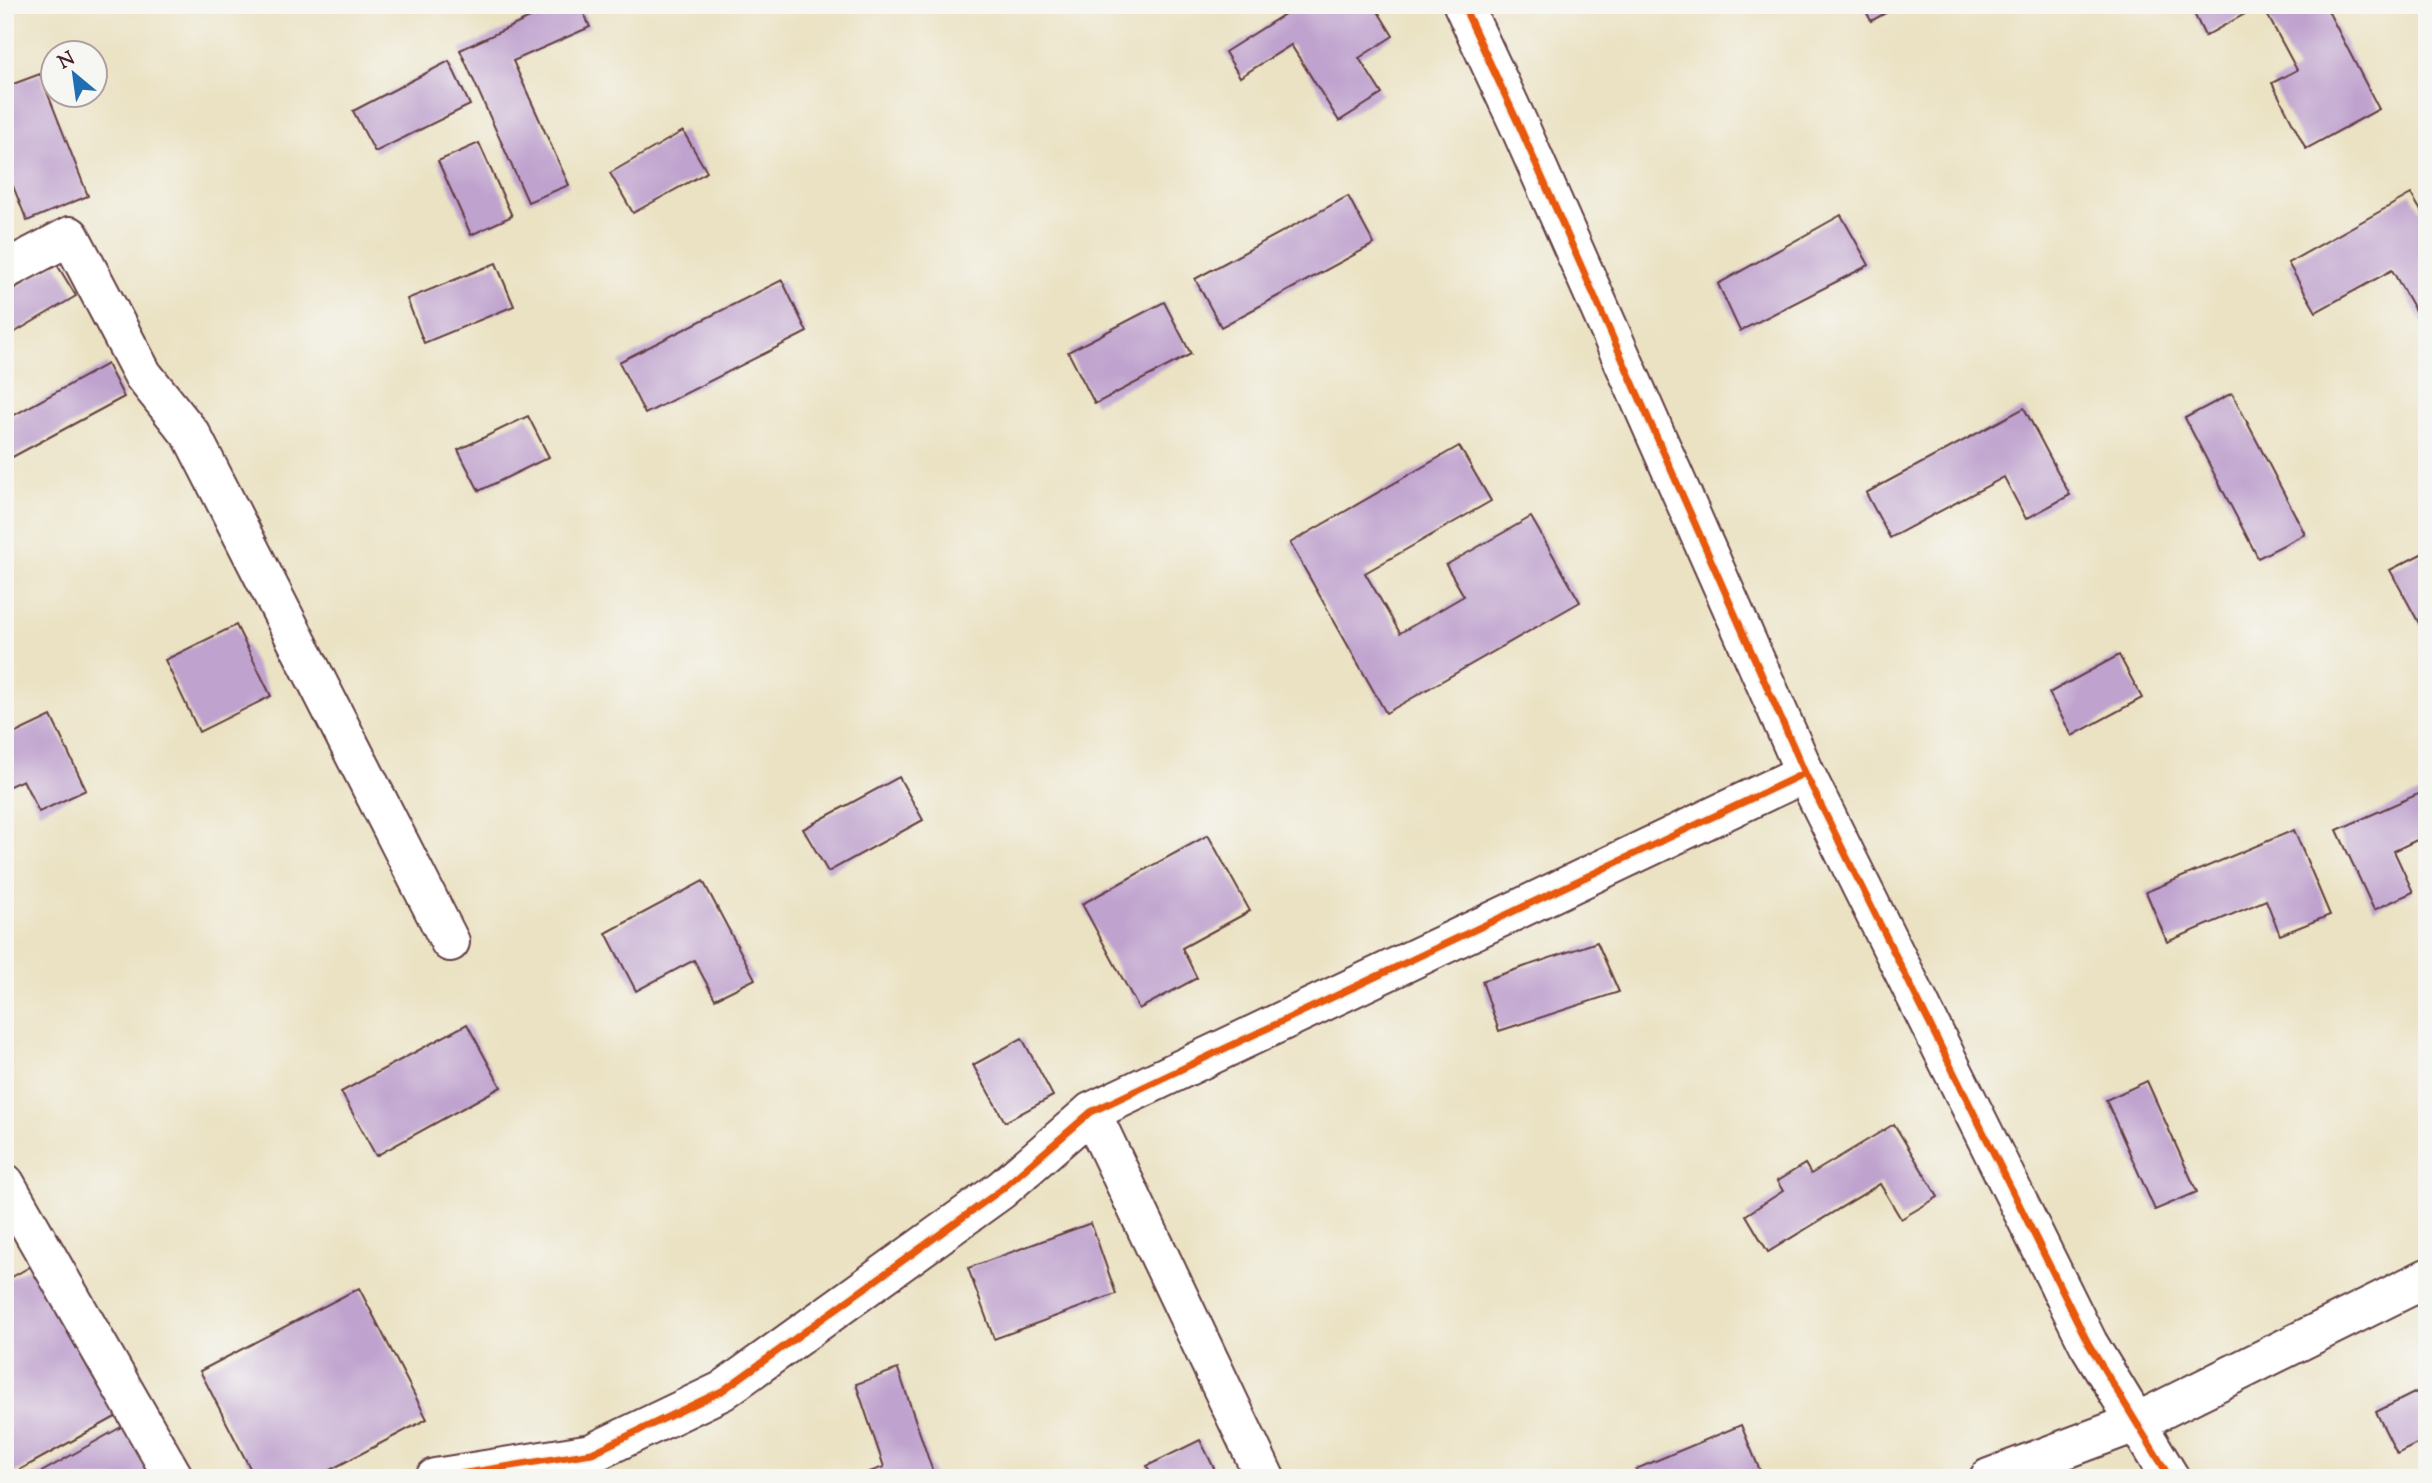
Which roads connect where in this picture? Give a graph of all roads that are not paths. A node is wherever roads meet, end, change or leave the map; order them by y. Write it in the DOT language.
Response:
graph roads {
  1 [pos="1463,5"];
  2 [pos="5,270"];
  3 [pos="1805,773"];
  4 [pos="450,942"];
  5 [pos="1091,1112"];
  6 [pos="5,1183"];
  7 [pos="2427,1278"];
  8 [pos="2135,1423"];
  9 [pos="174,1478"];
  10 [pos="435,1478"];
  11 [pos="1265,1478"];
  12 [pos="1989,1478"];
  13 [pos="2170,1478"];
  1 -- 3 [label="street"];
  2 -- 4 [label="street"];
  3 -- 5 [label="street"];
  3 -- 8 [label="street"];
  5 -- 10 [label="street"];
  5 -- 11 [label="street"];
  6 -- 9 [label="street"];
  7 -- 8 [label="street"];
  8 -- 12 [label="street"];
  8 -- 13 [label="street"];
}
